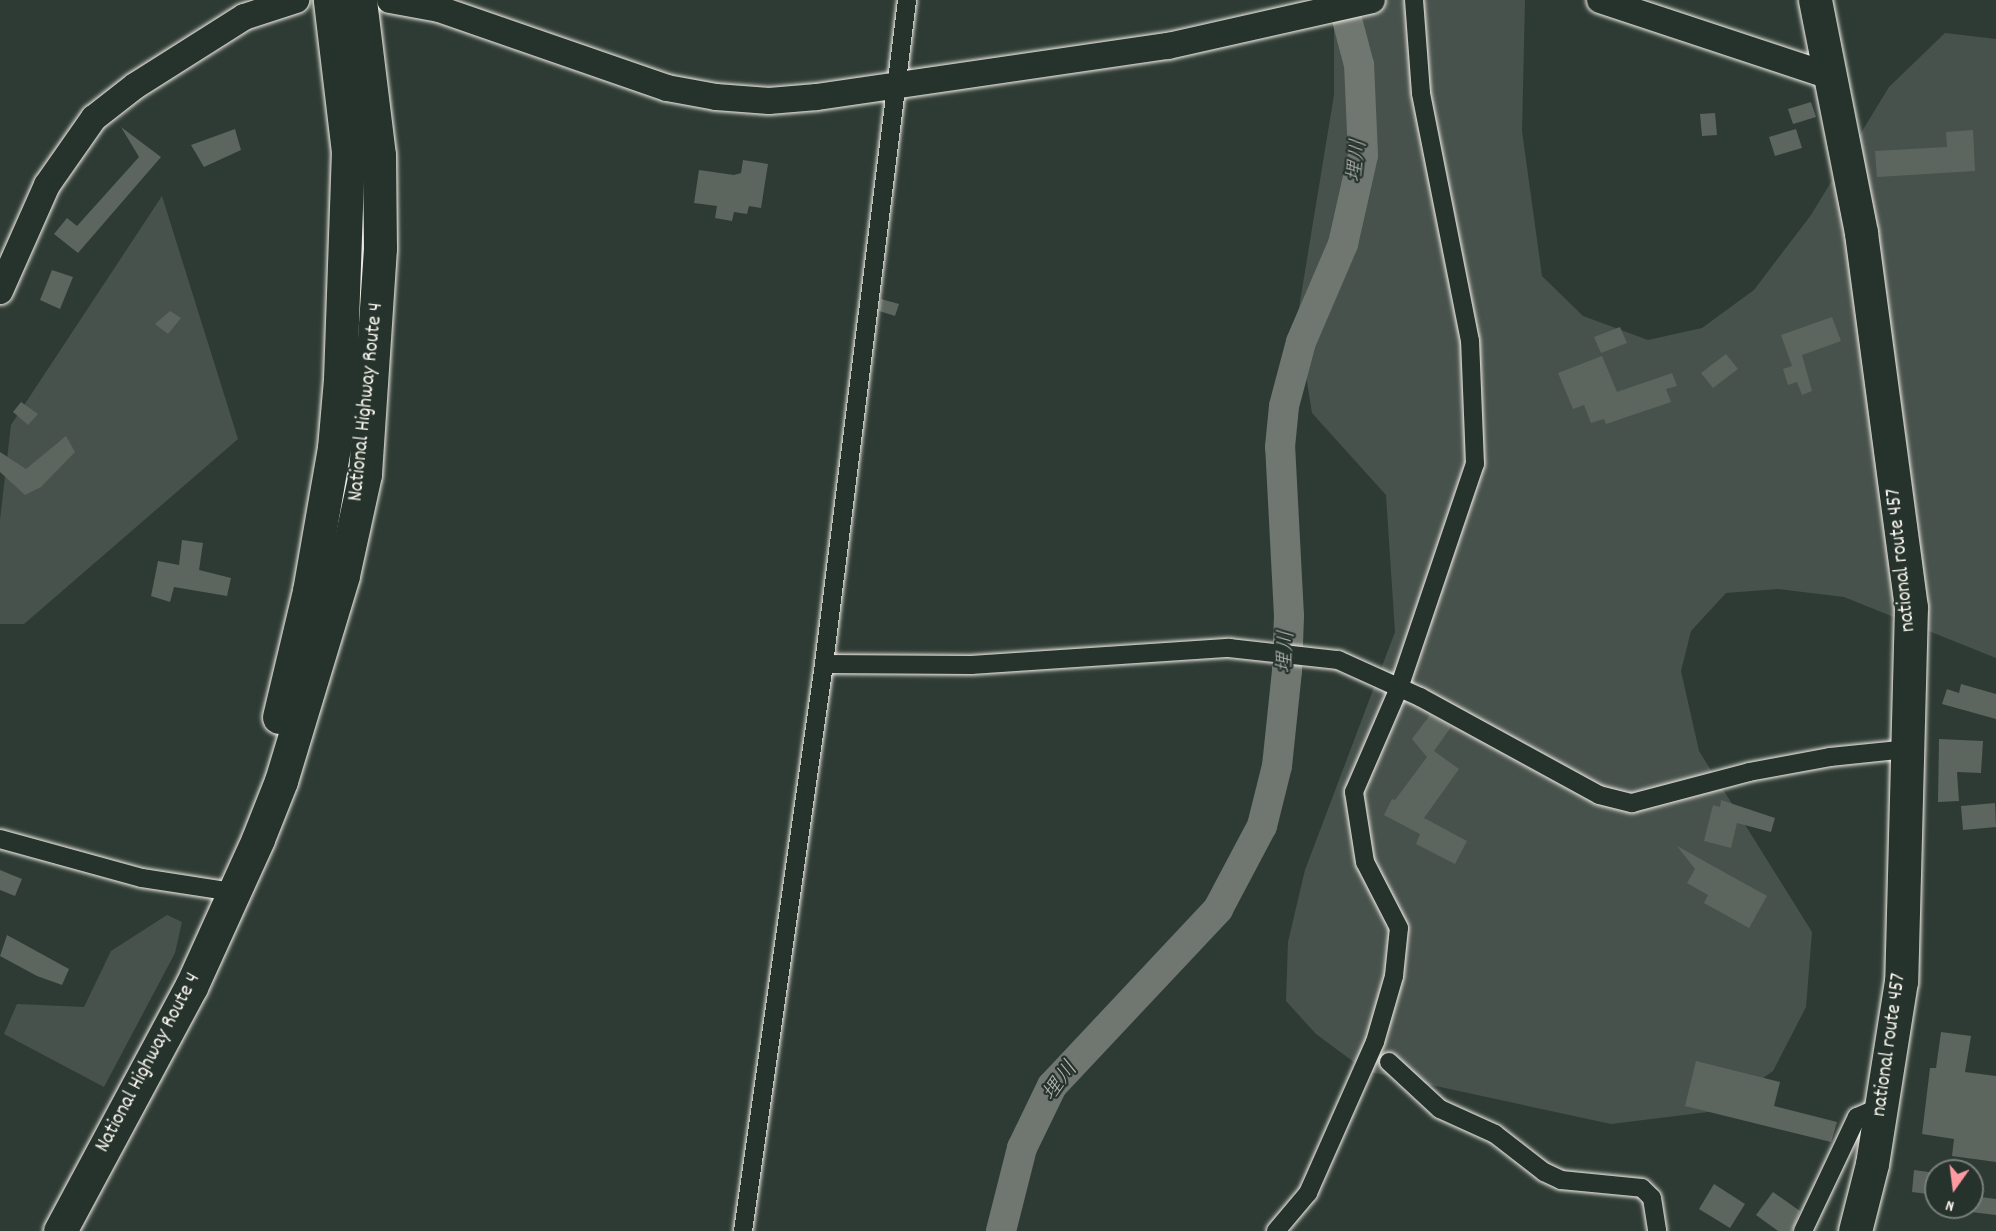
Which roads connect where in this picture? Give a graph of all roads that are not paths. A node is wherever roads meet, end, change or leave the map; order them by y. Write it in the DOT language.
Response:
graph roads {
  1 [pos="296,0"];
  2 [pos="330,0"];
  3 [pos="360,0"];
  4 [pos="390,0"];
  5 [pos="907,0"];
  6 [pos="1372,0"];
  7 [pos="1414,0"];
  8 [pos="1600,0"];
  9 [pos="1815,0"];
  10 [pos="1830,76"];
  11 [pos="896,86"];
  12 [pos="0,291"];
  13 [pos="824,664"];
  14 [pos="1399,688"];
  15 [pos="1907,749"];
  16 [pos="0,839"];
  17 [pos="232,892"];
  18 [pos="1389,1062"];
  19 [pos="1881,1107"];
  20 [pos="60,1231"];
  21 [pos="743,1231"];
  22 [pos="1276,1231"];
  23 [pos="1656,1231"];
  24 [pos="1803,1231"];
  25 [pos="1855,1231"];
  1 -- 12 [label="street"];
  2 -- 17 [label="highway, National Highway Route 4"];
  3 -- 17 [label="highway, National Highway Route 4"];
  4 -- 11 [label="street"];
  5 -- 11 [label="street"];
  6 -- 11 [label="street"];
  7 -- 14 [label="street"];
  8 -- 10 [label="street"];
  9 -- 10 [label="highway, national route 457"];
  10 -- 15 [label="highway, national route 457"];
  11 -- 13 [label="street"];
  13 -- 14 [label="street"];
  13 -- 21 [label="street"];
  14 -- 15 [label="street"];
  14 -- 22 [label="street"];
  15 -- 19 [label="highway, national route 457"];
  16 -- 17 [label="street"];
  17 -- 20 [label="highway, National Highway Route 4"];
  18 -- 23 [label="street"];
  19 -- 24 [label="street"];
  19 -- 25 [label="highway, national route 457"];
}
